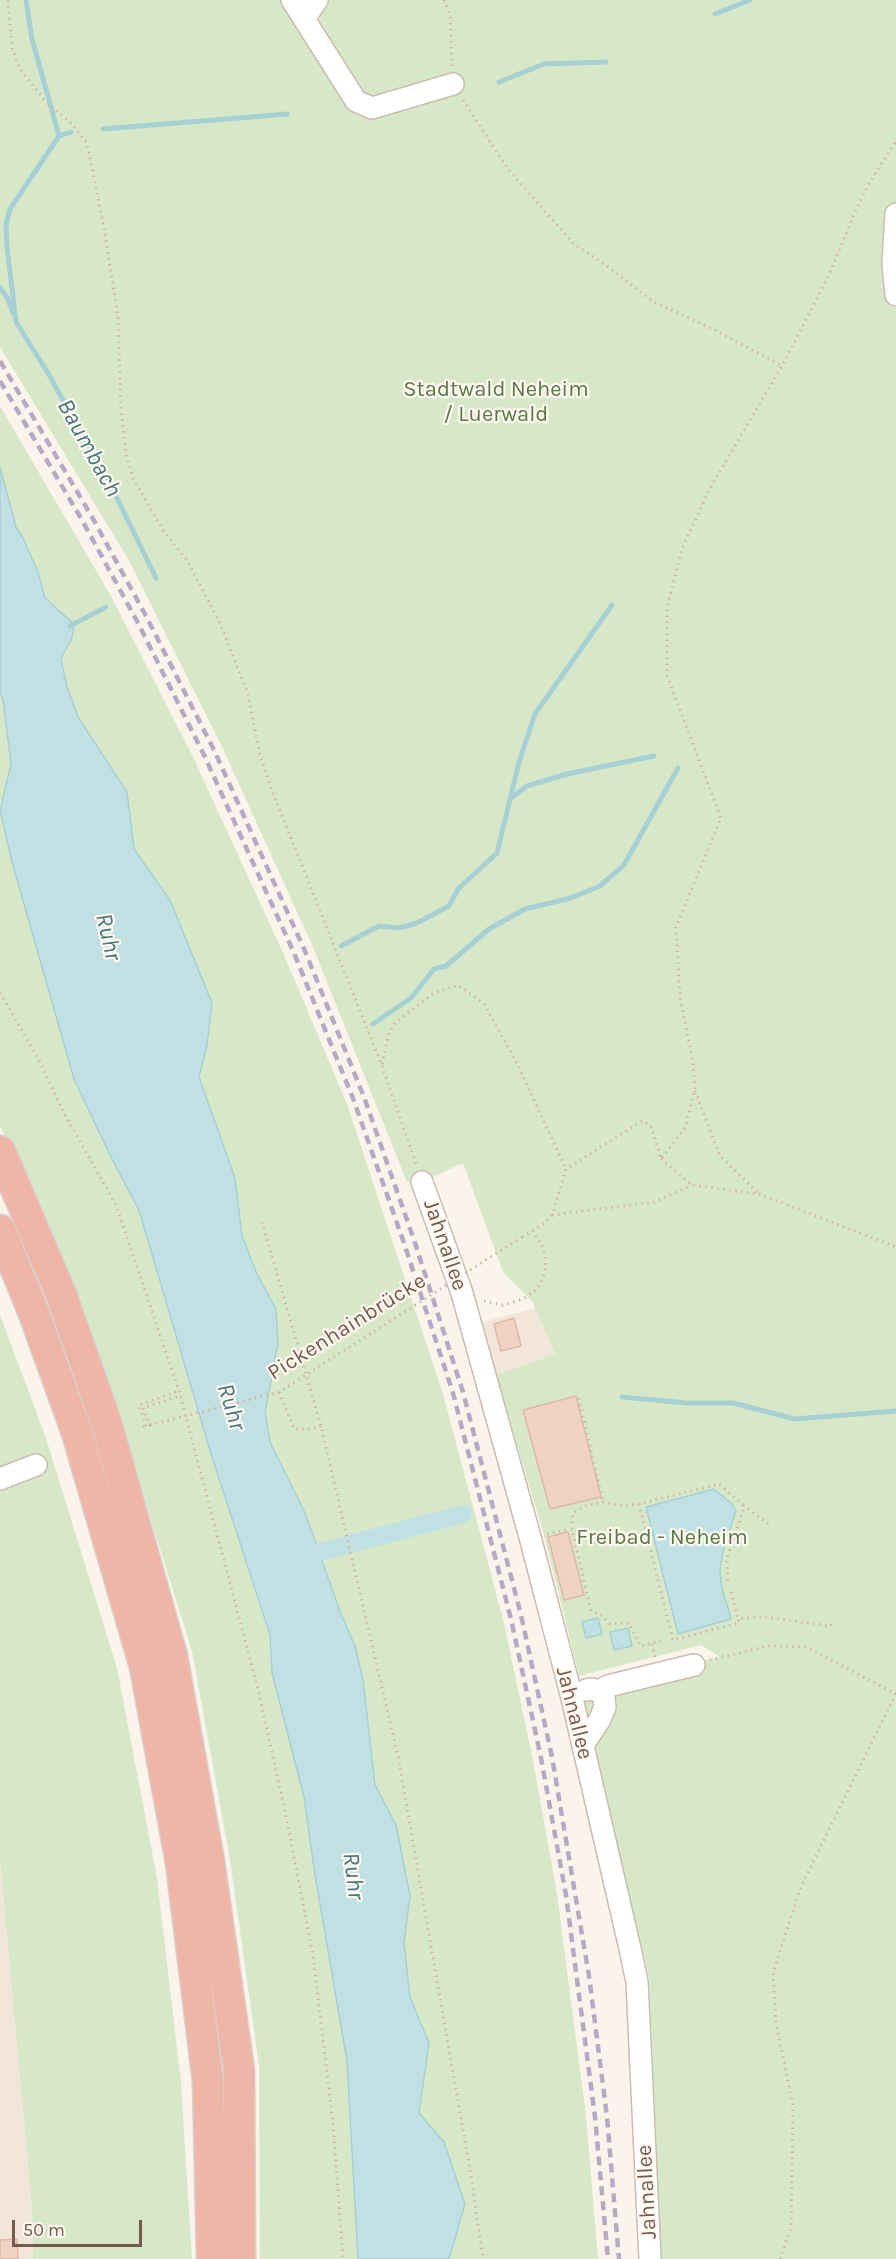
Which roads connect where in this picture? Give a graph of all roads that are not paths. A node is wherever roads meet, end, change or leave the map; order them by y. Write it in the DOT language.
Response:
graph roads {
  1 [pos="292,0"];
  2 [pos="317,0"];
  3 [pos="304,19"];
  4 [pos="453,84"];
  5 [pos="896,214"];
  6 [pos="896,295"];
  7 [pos="0,1151"];
  8 [pos="422,1182"];
  9 [pos="0,1230"];
  10 [pos="36,1465"];
  11 [pos="0,1479"];
  12 [pos="694,1665"];
  13 [pos="599,1691"];
  14 [pos="571,1694"];
  15 [pos="583,1745"];
  16 [pos="212,2259"];
  17 [pos="240,2259"];
  18 [pos="650,2259"];
  1 -- 3 [label="street"];
  2 -- 3 [label="street"];
  3 -- 4 [label="street"];
  5 -- 6 [label="street"];
  7 -- 17 [label="highway"];
  8 -- 14 [label="street, Jahnallee"];
  9 -- 16 [label="highway"];
  10 -- 11 [label="street"];
  12 -- 13 [label="street"];
  13 -- 14 [label="street"];
  13 -- 15 [label="street"];
  14 -- 15 [label="street, Jahnallee"];
  15 -- 18 [label="street, Jahnallee"];
}
